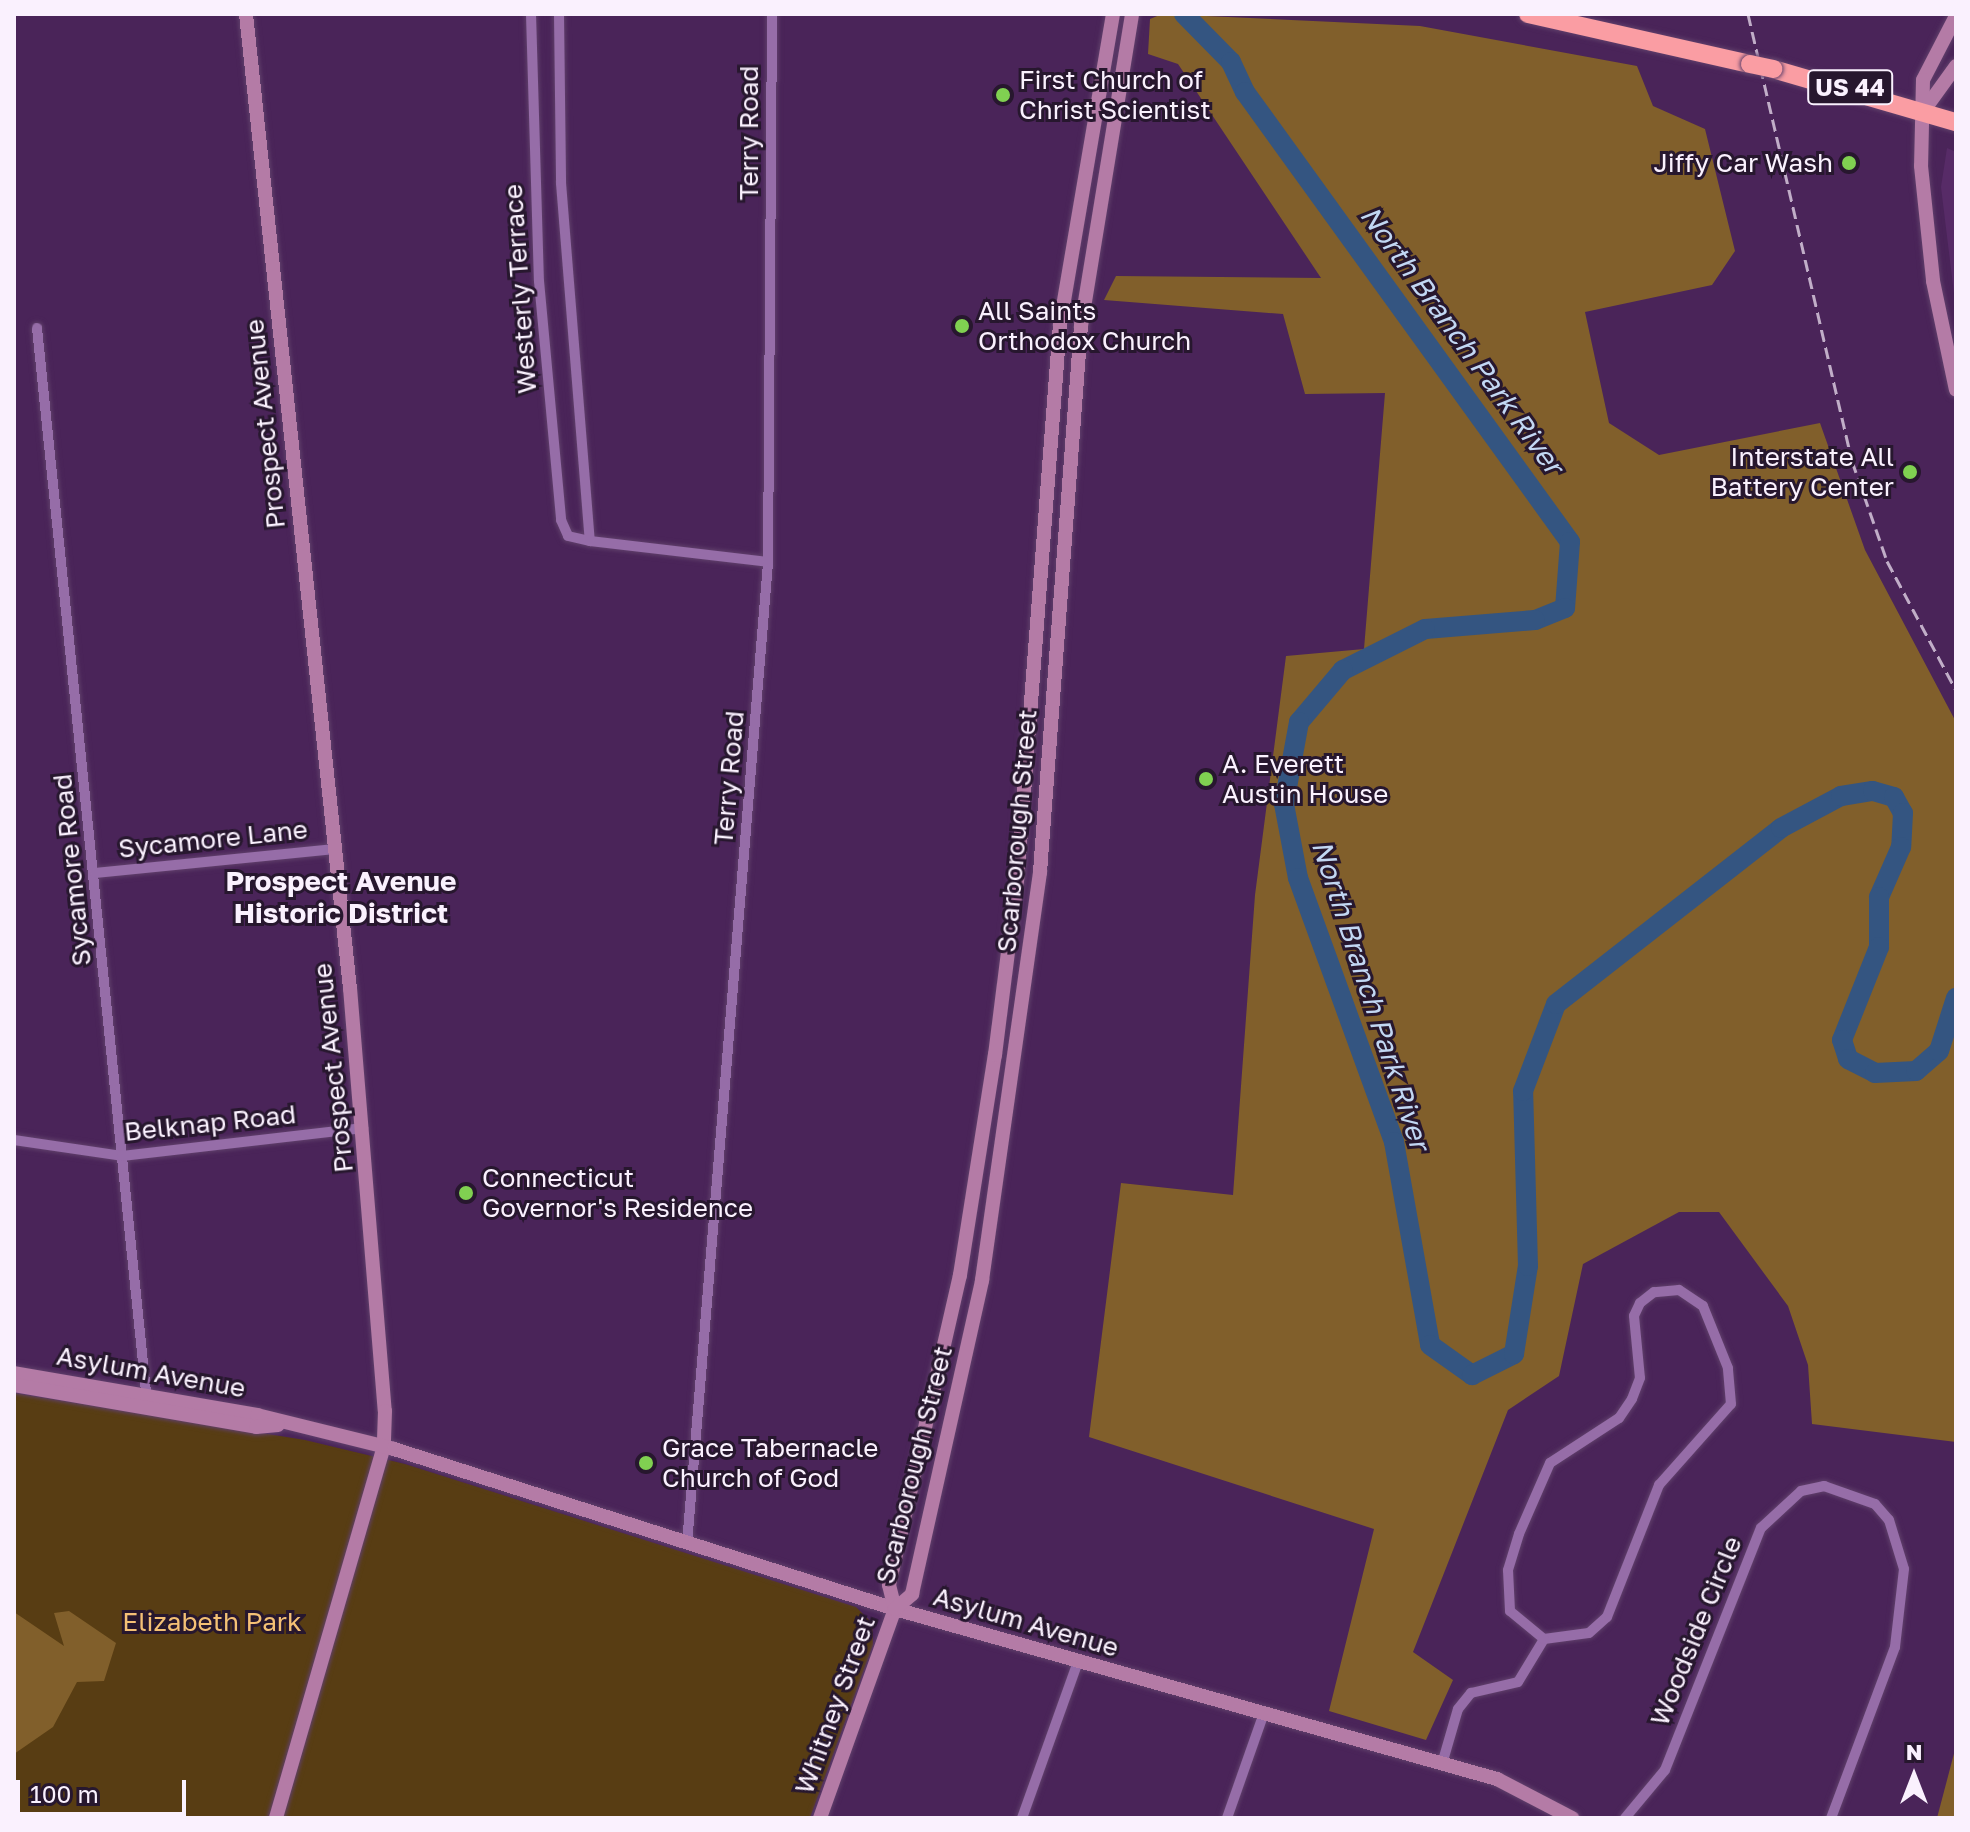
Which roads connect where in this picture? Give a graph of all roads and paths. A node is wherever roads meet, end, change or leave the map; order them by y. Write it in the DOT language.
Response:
graph roads {
  1 [pos="246,14"];
  2 [pos="531,14"];
  3 [pos="559,14"];
  4 [pos="772,14"];
  5 [pos="1113,14"];
  6 [pos="1132,14"];
  7 [pos="1528,14"];
  8 [pos="1956,16"];
  9 [pos="1956,66"];
  10 [pos="1925,109"];
  11 [pos="1956,122"];
  12 [pos="1060,324"];
  13 [pos="1081,326"];
  14 [pos="37,328"];
  15 [pos="1956,390"];
  16 [pos="1046,456"];
  17 [pos="1067,461"];
  18 [pos="590,541"];
  19 [pos="768,562"];
  20 [pos="1033,666"];
  21 [pos="1056,667"];
  22 [pos="335,849"];
  23 [pos="1018,872"];
  24 [pos="1040,872"];
  25 [pos="95,873"];
  26 [pos="995,1055"];
  27 [pos="1018,1057"];
  28 [pos="363,1128"];
  29 [pos="14,1140"];
  30 [pos="122,1156"];
  31 [pos="960,1275"];
  32 [pos="982,1280"];
  33 [pos="14,1373"];
  34 [pos="14,1385"];
  35 [pos="147,1402"];
  36 [pos="929,1425"];
  37 [pos="953,1430"];
  38 [pos="384,1446"];
  39 [pos="687,1544"];
  40 [pos="895,1609"];
  41 [pos="1544,1639"];
  42 [pos="1078,1662"];
  43 [pos="1263,1716"];
  44 [pos="1442,1764"];
  45 [pos="276,1818"];
  46 [pos="820,1818"];
  47 [pos="1022,1818"];
  48 [pos="1227,1818"];
  49 [pos="1572,1818"];
  50 [pos="1625,1818"];
  51 [pos="1831,1818"];
  1 -- 22 [label="main road, Prospect Avenue"];
  2 -- 18 [label="street, Westerly Terrace"];
  3 -- 18 [label="street, Westerly Terrace"];
  4 -- 19 [label="street, Terry Road"];
  5 -- 12 [label="main road, Scarborough Street"];
  6 -- 13 [label="main road, Scarborough Street"];
  7 -- 10 [label="highway, US 44, bridge"];
  8 -- 10 [label="main road"];
  9 -- 10 [label="main road"];
  10 -- 11 [label="highway, US 44"];
  10 -- 15 [label="main road"];
  12 -- 13 [label="main road"];
  12 -- 16 [label="main road, Scarborough Street"];
  13 -- 17 [label="main road, Scarborough Street"];
  14 -- 25 [label="street, Sycamore Road"];
  16 -- 17 [label="main road"];
  16 -- 20 [label="main road, Scarborough Street"];
  17 -- 21 [label="main road, Scarborough Street"];
  18 -- 19 [label="street, Westerly Terrace"];
  19 -- 39 [label="street, Terry Road"];
  20 -- 21 [label="main road"];
  20 -- 23 [label="main road, Scarborough Street"];
  21 -- 24 [label="main road, Scarborough Street"];
  22 -- 25 [label="street, Sycamore Lane"];
  22 -- 28 [label="main road, Prospect Avenue"];
  23 -- 24 [label="main road"];
  23 -- 26 [label="main road, Scarborough Street"];
  24 -- 27 [label="main road, Scarborough Street"];
  25 -- 30 [label="street, Sycamore Road"];
  26 -- 27 [label="main road"];
  26 -- 31 [label="main road, Scarborough Street"];
  27 -- 32 [label="main road, Scarborough Street"];
  28 -- 30 [label="street, Belknap Road"];
  28 -- 38 [label="main road, Prospect Avenue"];
  29 -- 30 [label="street, Belknap Road"];
  30 -- 35 [label="street, Sycamore Road"];
  31 -- 32 [label="main road"];
  31 -- 36 [label="main road, Scarborough Street"];
  32 -- 37 [label="main road, Scarborough Street"];
  33 -- 35 [label="main road, Asylum Avenue"];
  34 -- 35 [label="main road, Asylum Avenue"];
  35 -- 38 [label="main road, Asylum Avenue"];
  36 -- 37 [label="main road"];
  36 -- 40 [label="main road, Scarborough Street"];
  37 -- 40 [label="main road, Scarborough Street"];
  38 -- 39 [label="main road, Asylum Avenue"];
  38 -- 45 [label="main road, Prospect Avenue"];
  39 -- 40 [label="main road, Asylum Avenue"];
  40 -- 42 [label="main road, Asylum Avenue"];
  40 -- 46 [label="main road, Whitney Street"];
  41 -- 41 [label="street"];
  41 -- 44 [label="street"];
  42 -- 43 [label="main road, Asylum Avenue"];
  42 -- 47 [label="street"];
  43 -- 44 [label="main road, Asylum Avenue"];
  43 -- 48 [label="street"];
  44 -- 49 [label="main road, Asylum Avenue"];
  50 -- 51 [label="street, Woodside Circle"];
}
